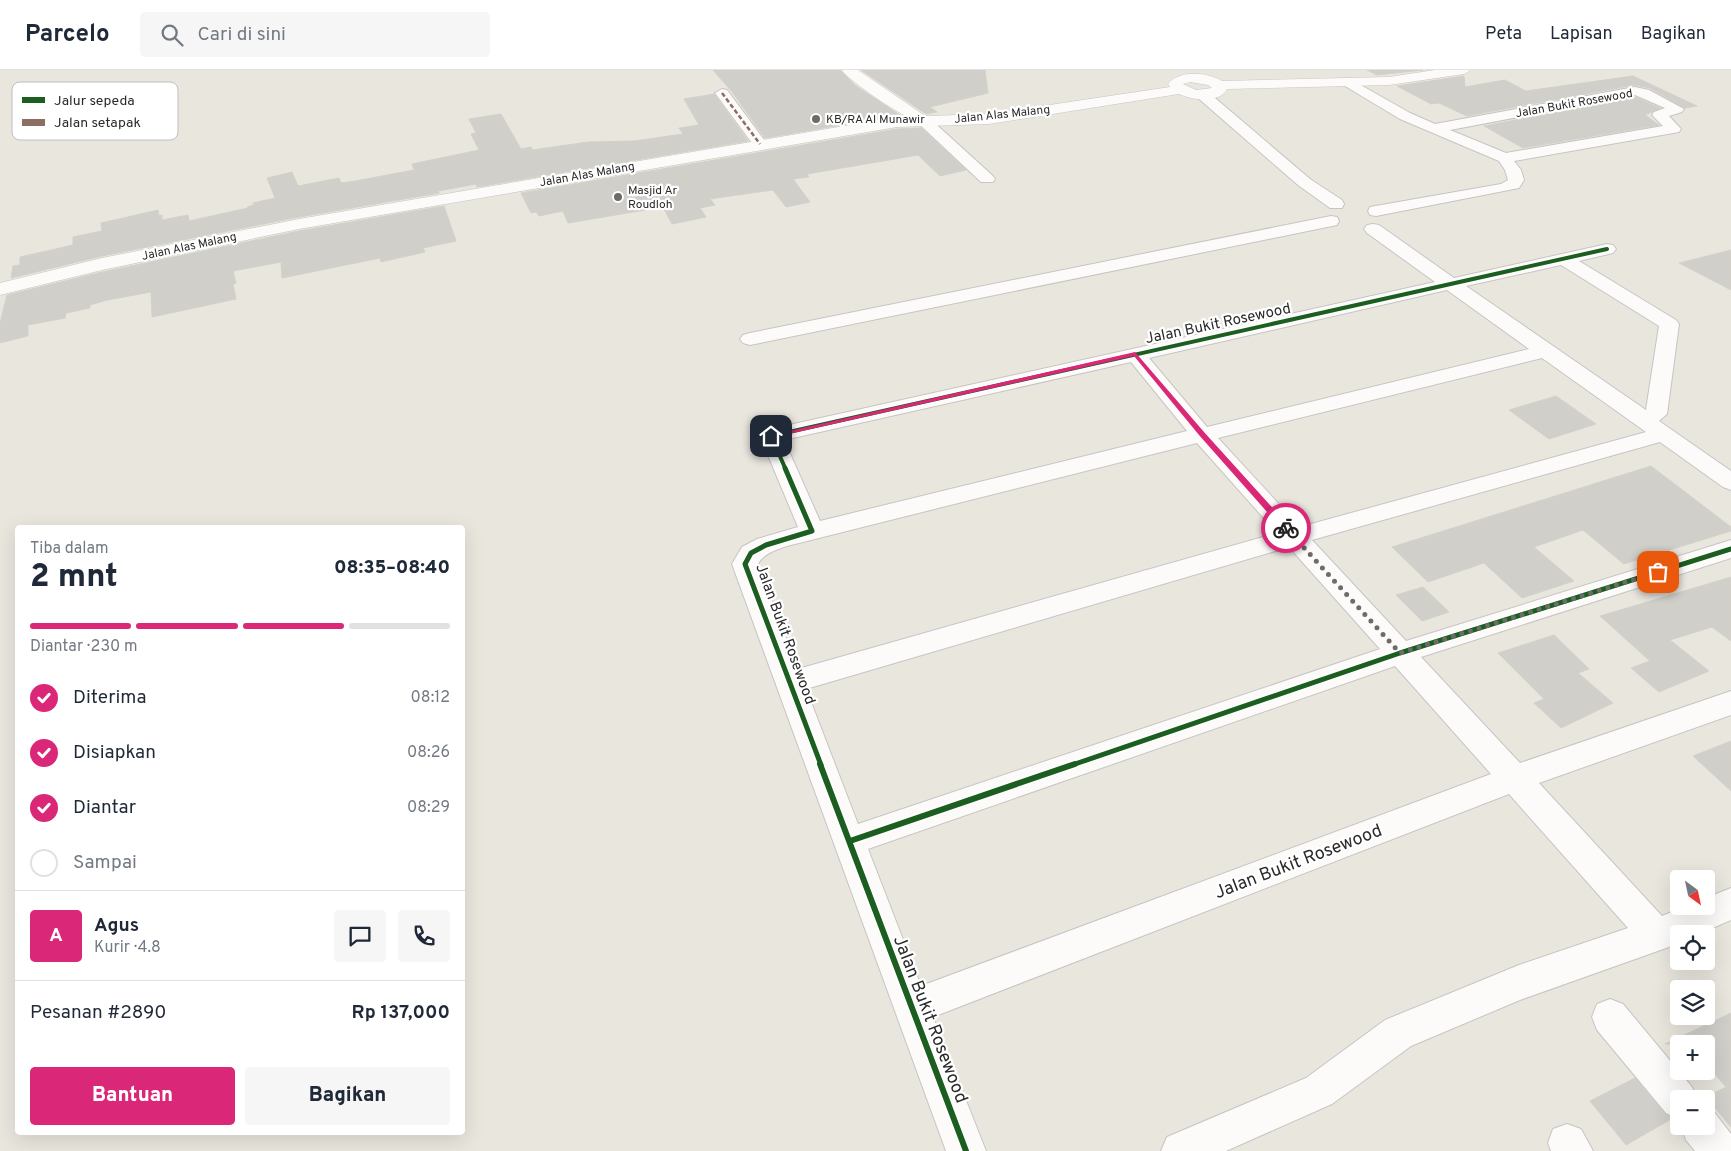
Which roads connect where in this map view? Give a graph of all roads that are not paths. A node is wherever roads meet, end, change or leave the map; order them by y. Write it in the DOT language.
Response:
graph roads {
  1 [pos="850,70"];
  2 [pos="1464,70"];
  3 [pos="1166,73"];
  4 [pos="1350,83"];
  5 [pos="1180,85"];
  6 [pos="1219,85"];
  7 [pos="722,93"];
  8 [pos="1202,95"];
  9 [pos="924,120"];
  10 [pos="1434,128"];
  11 [pos="760,144"];
  12 [pos="1504,158"];
  13 [pos="987,179"];
  14 [pos="1354,216"];
  15 [pos="1607,249"];
  16 [pos="1566,260"];
  17 [pos="1452,285"];
  18 [pos="0,289"];
  19 [pos="750,339"];
  20 [pos="1544,351"];
  21 [pos="1135,354"];
  22 [pos="1640,420"];
  23 [pos="1201,434"];
  24 [pos="1661,435"];
  25 [pos="1731,482"];
  26 [pos="812,531"];
  27 [pos="1294,537"];
  28 [pos="1731,549"];
  29 [pos="1400,653"];
  30 [pos="790,683"];
  31 [pos="1731,703"];
  32 [pos="1516,778"];
  33 [pos="850,841"];
  34 [pos="1731,904"];
  35 [pos="1657,935"];
  36 [pos="912,1007"];
  37 [pos="1610,1017"];
  38 [pos="1671,1090"];
  39 [pos="1707,1135"];
  40 [pos="966,1151"];
  41 [pos="1181,1151"];
  42 [pos="1720,1151"];
  1 -- 9 [label="main road"];
  2 -- 4 [label="main road"];
  3 -- 5 [label="main road"];
  4 -- 6 [label="main road"];
  4 -- 10 [label="street"];
  5 -- 6 [label="main road"];
  5 -- 8 [label="main road"];
  5 -- 9 [label="main road, Jalan Alas Malang"];
  6 -- 8 [label="main road"];
  7 -- 11 [label="street"];
  8 -- 14 [label="street"];
  9 -- 11 [label="main road, Jalan Alas Malang"];
  9 -- 13 [label="street"];
  10 -- 12 [label="street"];
  10 -- 12 [label="street, Jalan Bukit Rosewood"];
  11 -- 18 [label="main road, Jalan Alas Malang"];
  12 -- 14 [label="street"];
  14 -- 17 [label="street"];
  14 -- 19 [label="street"];
  15 -- 16 [label="street, Jalan Bukit Rosewood"];
  16 -- 17 [label="street, Jalan Bukit Rosewood"];
  16 -- 22 [label="street"];
  17 -- 20 [label="street"];
  17 -- 21 [label="street, Jalan Bukit Rosewood"];
  20 -- 22 [label="street"];
  20 -- 23 [label="street, Jalan Bukit Rosewood"];
  21 -- 23 [label="street, Jalan Bukit Rosewood"];
  21 -- 26 [label="street, Jalan Bukit Rosewood"];
  22 -- 24 [label="street"];
  23 -- 26 [label="street, Jalan Bukit Rosewood"];
  23 -- 27 [label="street, Jalan Bukit Rosewood"];
  24 -- 25 [label="street"];
  24 -- 27 [label="street, Jalan Bukit Rosewood"];
  26 -- 30 [label="street, Jalan Bukit Rosewood"];
  27 -- 29 [label="street, Jalan Bukit Rosewood"];
  27 -- 30 [label="street, Jalan Bukit Rosewood"];
  28 -- 29 [label="street"];
  29 -- 32 [label="street, Jalan Bukit Rosewood"];
  29 -- 33 [label="street"];
  30 -- 33 [label="street, Jalan Bukit Rosewood"];
  31 -- 32 [label="street, Jalan Bukit Rosewood"];
  32 -- 35 [label="street, Jalan Bukit Rosewood"];
  32 -- 36 [label="street, Jalan Bukit Rosewood"];
  33 -- 36 [label="street, Jalan Bukit Rosewood"];
  34 -- 35 [label="street"];
  35 -- 41 [label="street"];
  36 -- 40 [label="street, Jalan Bukit Rosewood"];
  37 -- 38 [label="street"];
  39 -- 42 [label="street"];
}
